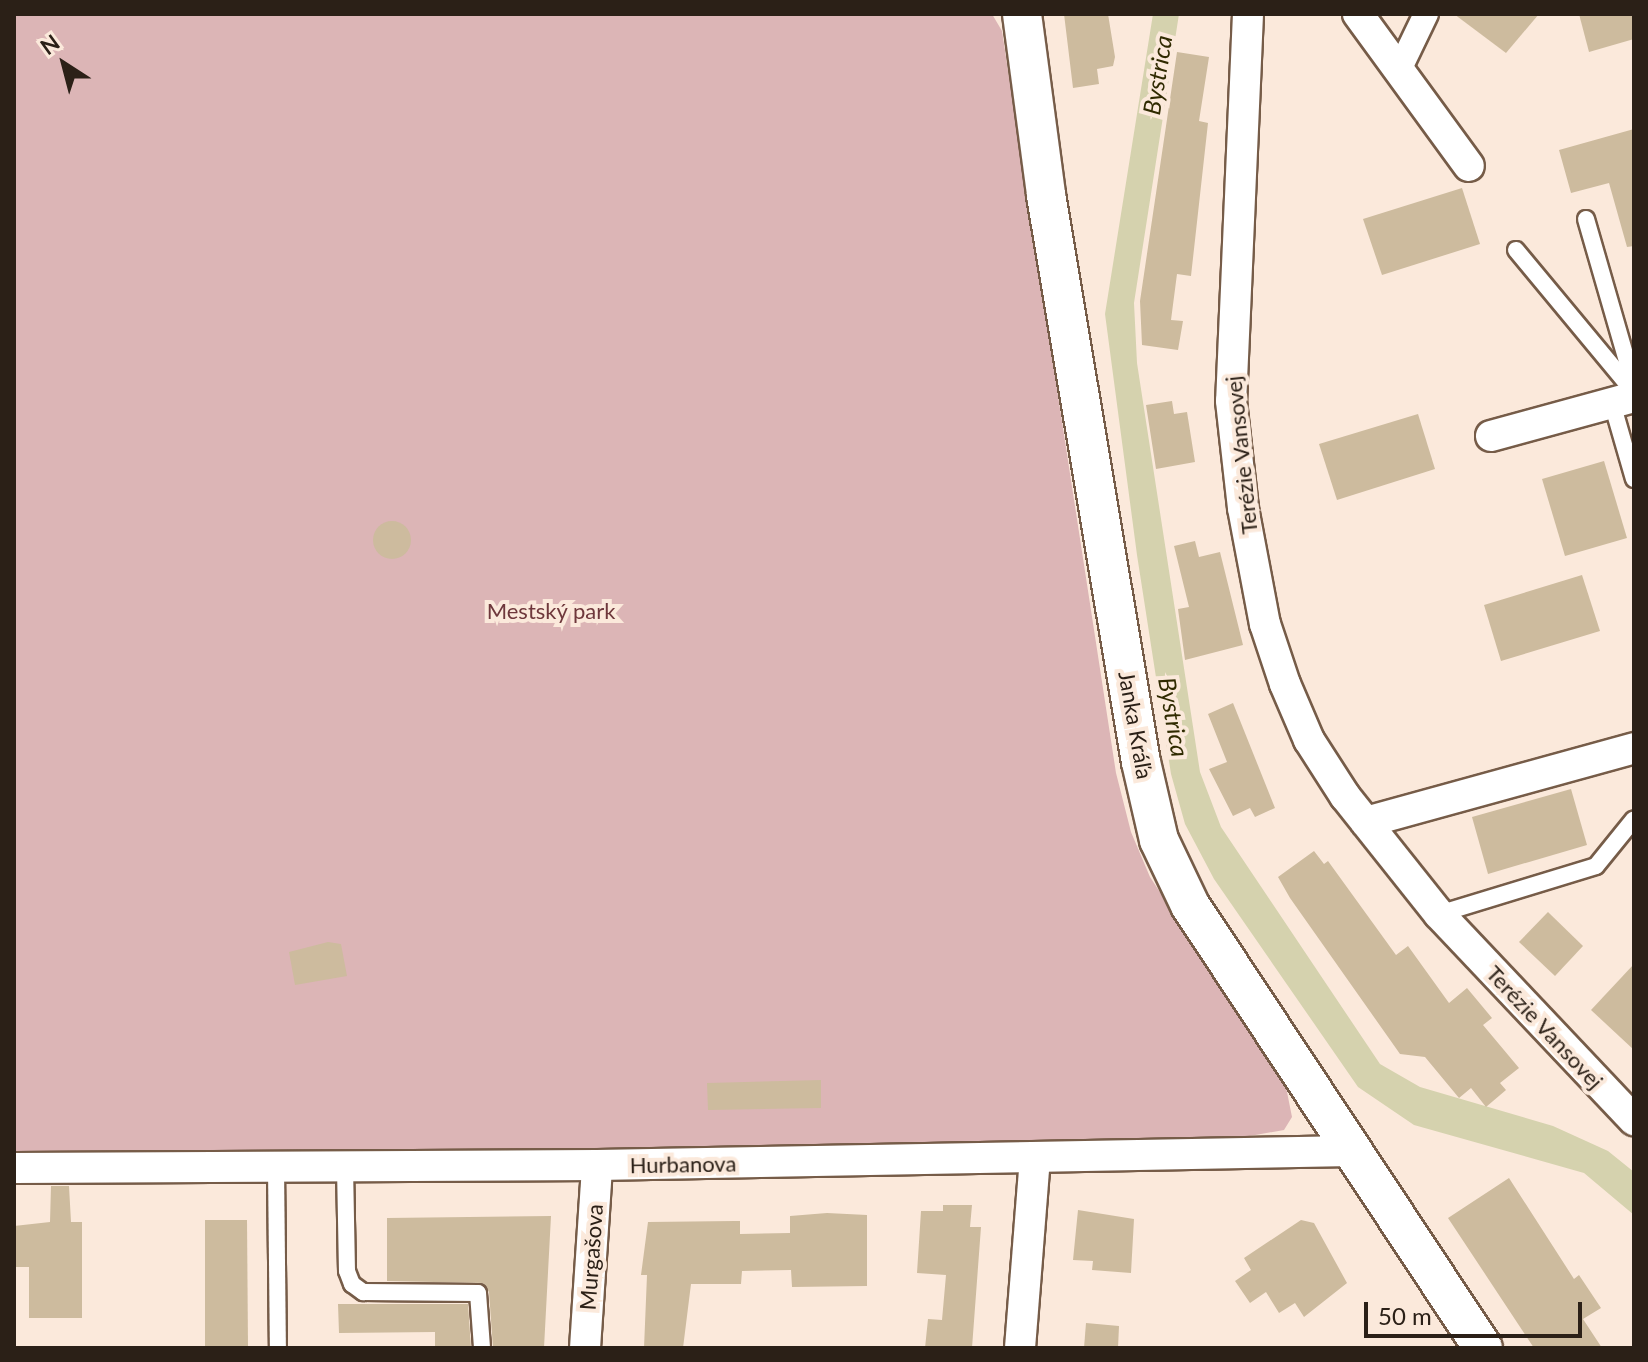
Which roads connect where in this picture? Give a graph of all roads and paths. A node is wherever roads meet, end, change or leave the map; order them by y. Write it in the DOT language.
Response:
graph roads {
  1 [pos="1022,14"];
  2 [pos="1248,14"];
  3 [pos="1358,14"];
  4 [pos="1426,14"];
  5 [pos="1399,70"];
  6 [pos="1469,166"];
  7 [pos="1586,219"];
  8 [pos="1516,250"];
  9 [pos="1628,394"];
  10 [pos="1491,436"];
  11 [pos="1634,479"];
  12 [pos="1634,748"];
  13 [pos="1634,819"];
  14 [pos="1366,822"];
  15 [pos="1439,914"];
  16 [pos="1634,1120"];
  17 [pos="1352,1151"];
  18 [pos="1035,1158"];
  19 [pos="597,1165"];
  20 [pos="276,1167"];
  21 [pos="345,1167"];
  22 [pos="14,1168"];
  23 [pos="278,1348"];
  24 [pos="482,1348"];
  25 [pos="585,1348"];
  26 [pos="1020,1348"];
  27 [pos="1483,1348"];
  1 -- 17 [label="street, Janka Kráľa"];
  2 -- 14 [label="street, Terézie Vansovej"];
  3 -- 5 [label="street"];
  4 -- 5 [label="street"];
  5 -- 6 [label="street"];
  7 -- 9 [label="lane"];
  8 -- 9 [label="lane"];
  9 -- 10 [label="street"];
  9 -- 11 [label="lane"];
  12 -- 14 [label="street"];
  13 -- 15 [label="lane"];
  14 -- 15 [label="street, Terézie Vansovej"];
  15 -- 16 [label="street, Terézie Vansovej"];
  17 -- 18 [label="street, Hurbanova"];
  17 -- 27 [label="street, Janka Kráľa"];
  18 -- 19 [label="street, Hurbanova"];
  18 -- 26 [label="street"];
  19 -- 21 [label="street, Hurbanova"];
  19 -- 25 [label="street, Murgašova"];
  20 -- 21 [label="street, Hurbanova"];
  20 -- 22 [label="street, Hurbanova"];
  20 -- 23 [label="lane"];
  21 -- 24 [label="lane"];
}
